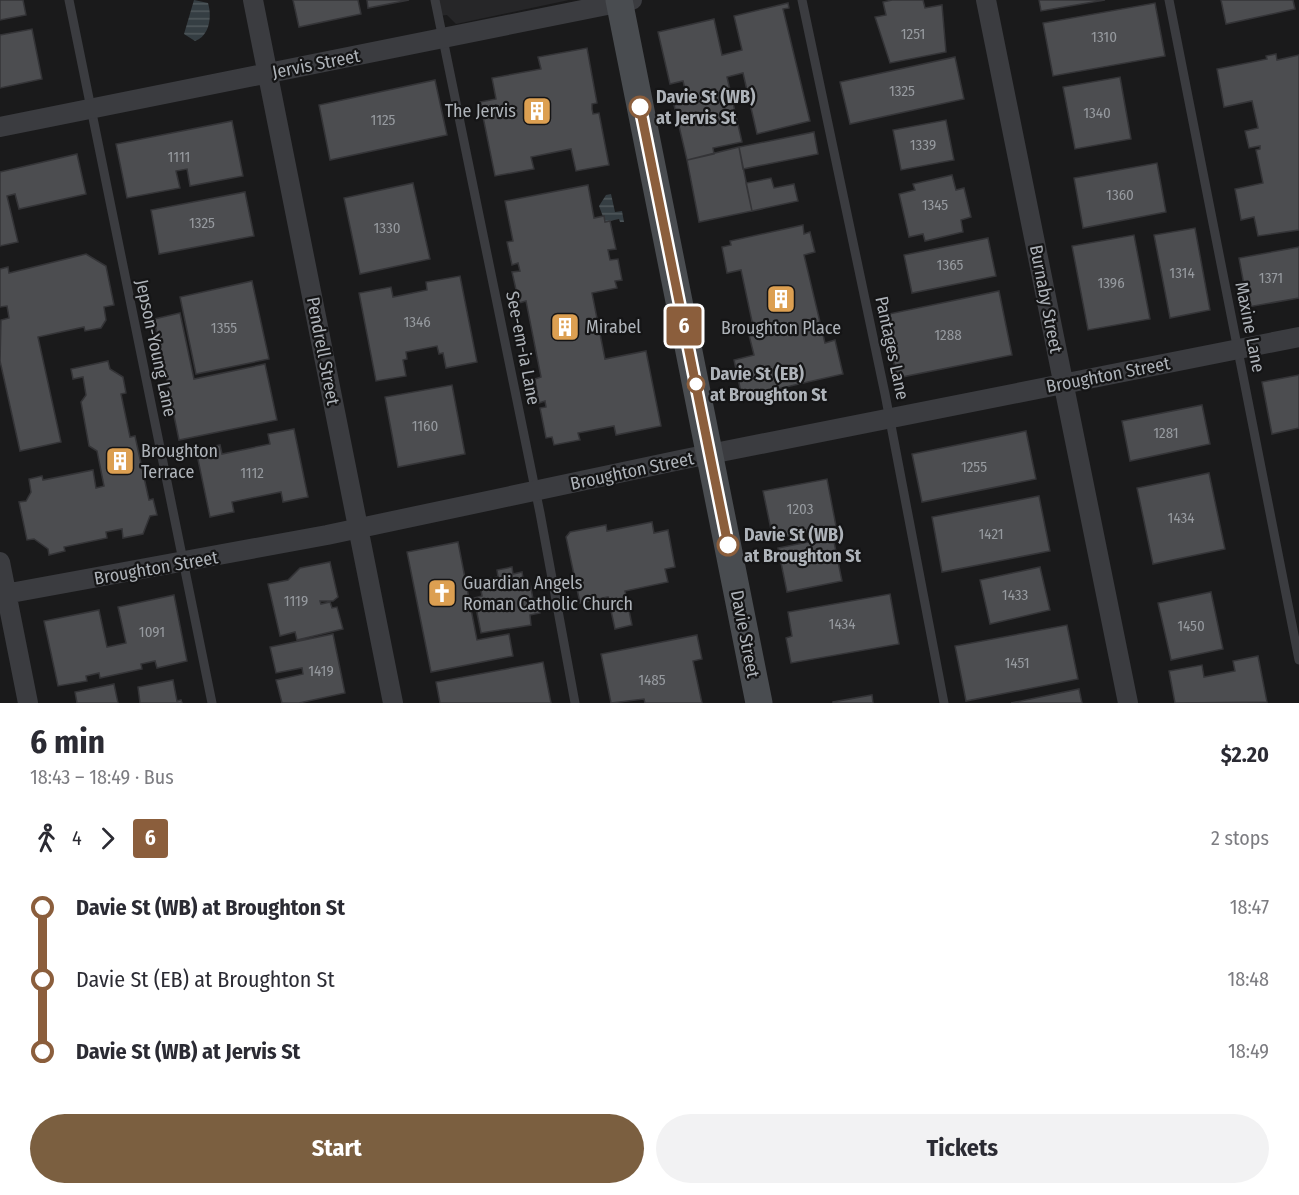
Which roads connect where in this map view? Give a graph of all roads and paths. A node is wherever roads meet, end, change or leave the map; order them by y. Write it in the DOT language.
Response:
graph roads {
  1 [pos="69,0"];
  2 [pos="253,0"];
  3 [pos="435,0"];
  4 [pos="802,0"];
  5 [pos="986,0"];
  6 [pos="1169,0"];
  7 [pos="623,1"];
  8 [pos="444,40"];
  9 [pos="268,73"];
  10 [pos="90,109"];
  11 [pos="0,127"];
  12 [pos="1299,337"];
  13 [pos="1237,349"];
  14 [pos="1064,383"];
  15 [pos="889,420"];
  16 [pos="710,455"];
  17 [pos="535,492"];
  18 [pos="359,528"];
  19 [pos="0,562"];
  20 [pos="183,563"];
  21 [pos="3,595"];
  22 [pos="1299,660"];
  23 [pos="28,703"];
  24 [pos="212,703"];
  25 [pos="393,703"];
  26 [pos="576,703"];
  27 [pos="759,703"];
  28 [pos="944,703"];
  29 [pos="1128,703"];
  1 -- 10 [label="lane, Jepson-Young Lane"];
  2 -- 9 [label="street, Pendrell Street"];
  3 -- 8 [label="lane, See-em-ia Lane"];
  4 -- 15 [label="lane, Pantages Lane"];
  5 -- 14 [label="street, Burnaby Street"];
  6 -- 13 [label="lane, Maxine Lane"];
  7 -- 8 [label="street, Jervis Street"];
  7 -- 16 [label="main road, Davie Street"];
  8 -- 9 [label="street, Jervis Street"];
  8 -- 17 [label="lane, See-em-ia Lane"];
  9 -- 10 [label="street, Jervis Street"];
  9 -- 18 [label="street, Pendrell Street"];
  10 -- 11 [label="street, Jervis Street"];
  10 -- 20 [label="lane, Jepson-Young Lane"];
  12 -- 13 [label="street, Broughton Street"];
  13 -- 14 [label="street, Broughton Street"];
  13 -- 22 [label="lane, Maxine Lane"];
  14 -- 15 [label="street, Broughton Street"];
  14 -- 29 [label="street, Burnaby Street"];
  15 -- 16 [label="street, Broughton Street"];
  15 -- 28 [label="lane, Pantages Lane"];
  16 -- 17 [label="street, Broughton Street"];
  16 -- 27 [label="main road, Davie Street"];
  17 -- 18 [label="street, Broughton Street"];
  17 -- 26 [label="lane, See-em-ia Lane"];
  18 -- 20 [label="street, Broughton Street"];
  18 -- 25 [label="street, Pendrell Street"];
  19 -- 21 [label="street"];
  20 -- 21 [label="street, Broughton Street"];
  20 -- 24 [label="lane, Jepson-Young Lane"];
  21 -- 23 [label="street"];
}
